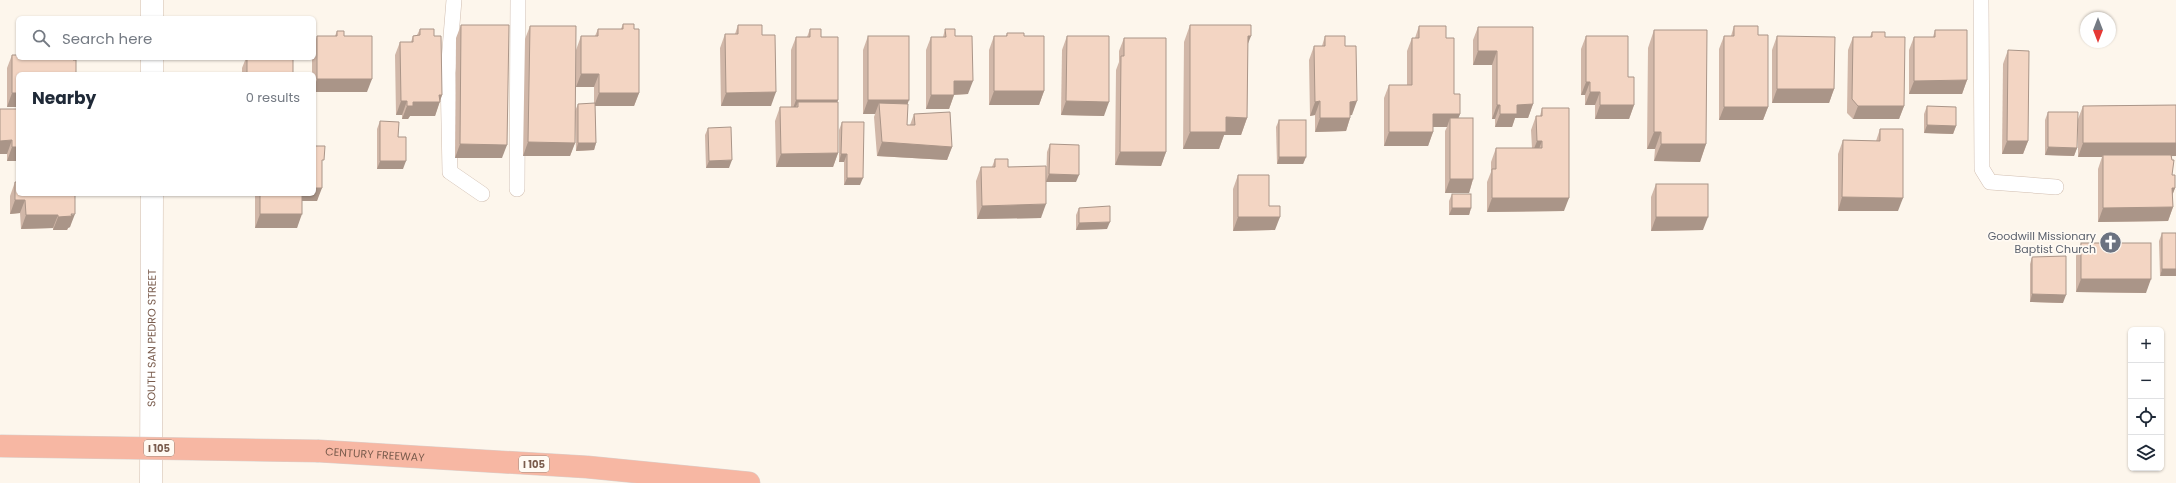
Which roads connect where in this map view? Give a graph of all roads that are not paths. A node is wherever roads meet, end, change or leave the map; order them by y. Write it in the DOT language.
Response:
graph roads {
  1 [pos="152,0"];
  2 [pos="454,0"];
  3 [pos="518,0"];
  4 [pos="1981,0"];
  5 [pos="152,16"];
  6 [pos="152,60"];
  7 [pos="152,72"];
  8 [pos="2056,187"];
  9 [pos="517,189"];
  10 [pos="482,194"];
  11 [pos="152,196"];
  12 [pos="0,446"];
  13 [pos="151,483"];
  14 [pos="749,483"];
  1 -- 5 [label="street"];
  2 -- 10 [label="lane"];
  3 -- 9 [label="lane"];
  4 -- 8 [label="lane"];
  6 -- 7 [label="street"];
  11 -- 13 [label="street, SOUTH SAN PEDRO STREET"];
  12 -- 14 [label="highway, CENTURY FREEWAY / I 105, bridge"];
}
